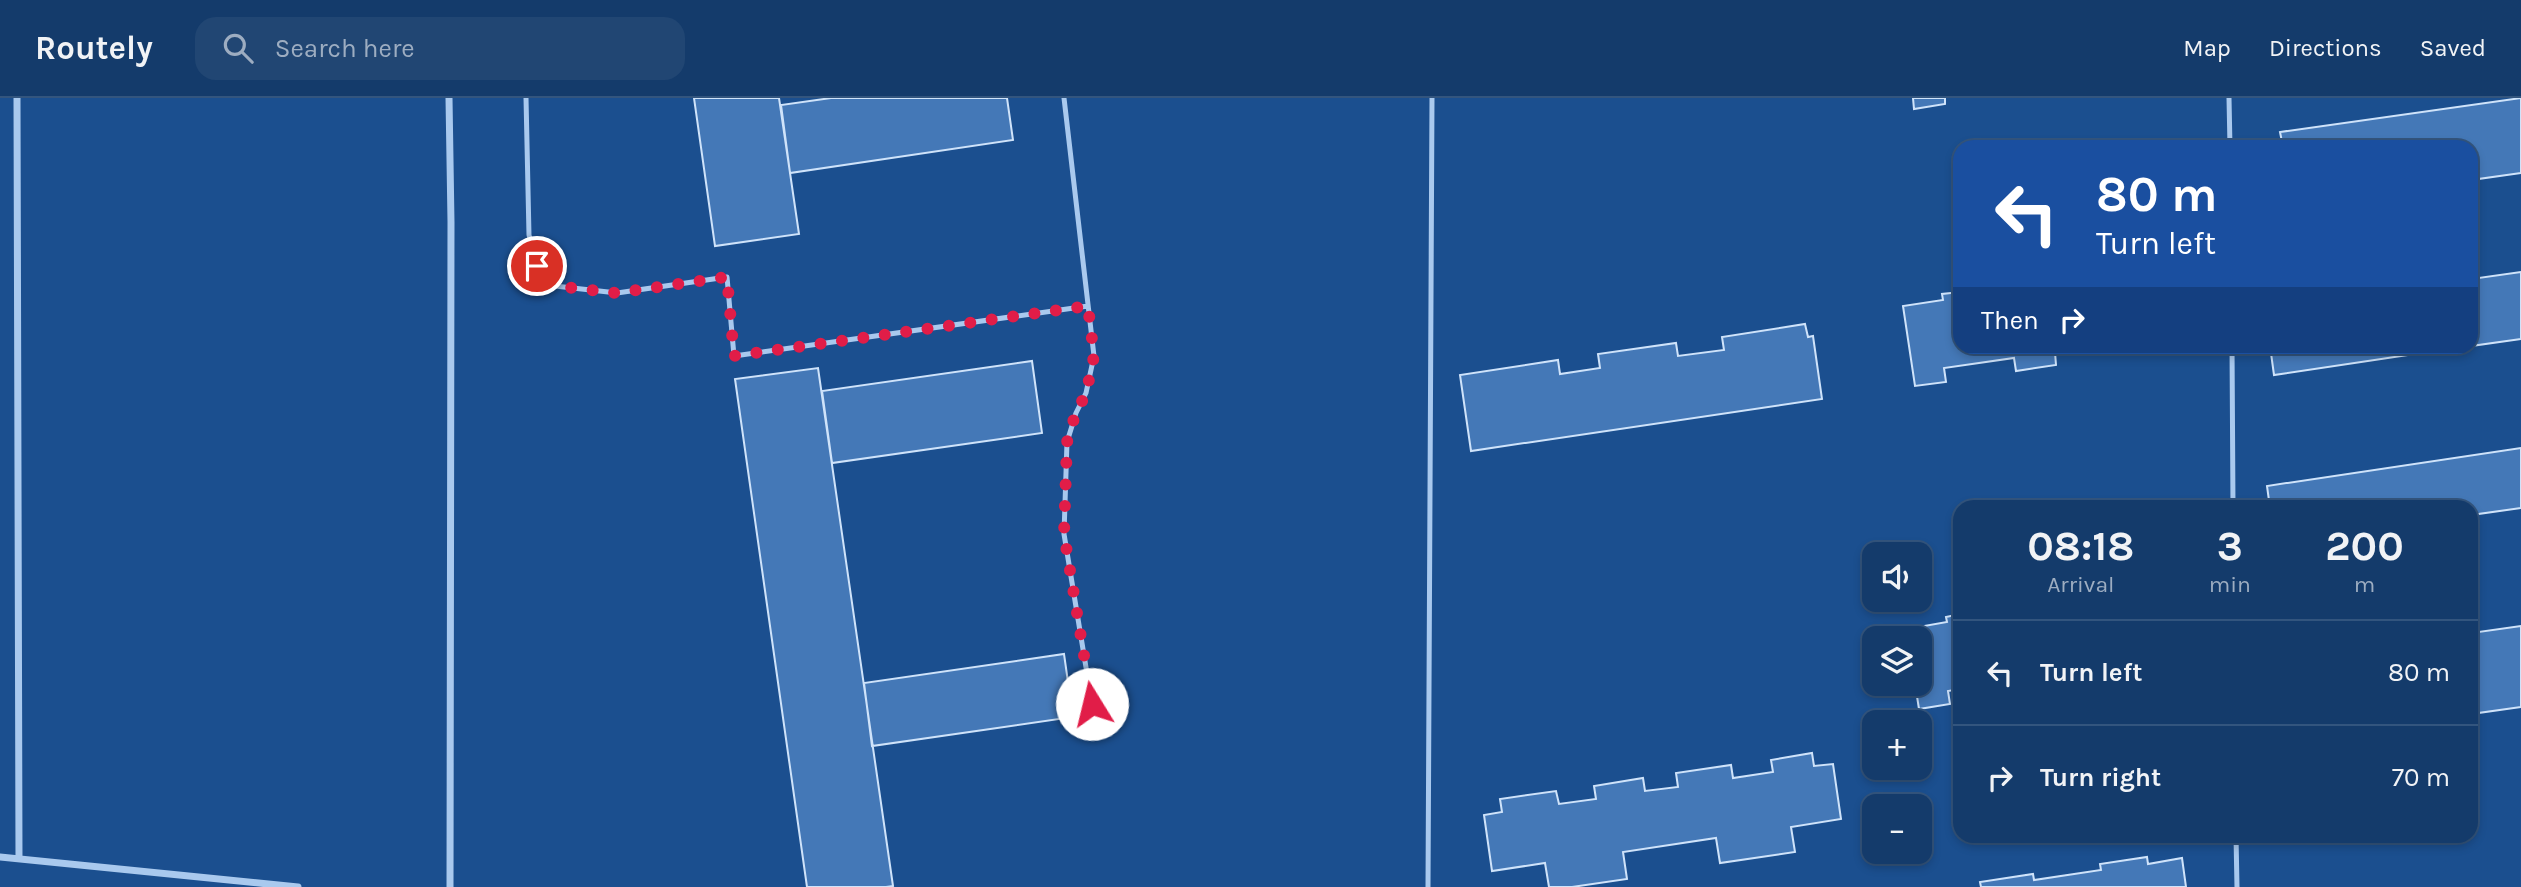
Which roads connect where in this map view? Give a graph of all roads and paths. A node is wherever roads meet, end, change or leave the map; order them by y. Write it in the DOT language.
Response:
graph roads {
  1 [pos="17,98"];
  2 [pos="449,98"];
  3 [pos="526,98"];
  4 [pos="1065,98"];
  5 [pos="1432,98"];
  6 [pos="2229,98"];
  7 [pos="2230,140"];
  8 [pos="1088,306"];
  9 [pos="2232,354"];
  10 [pos="2233,500"];
  11 [pos="1096,728"];
  12 [pos="2236,843"];
  13 [pos="0,857"];
  14 [pos="19,859"];
  15 [pos="298,887"];
  16 [pos="450,887"];
  17 [pos="1428,887"];
  18 [pos="2237,887"];
  1 -- 14 [label="street"];
  2 -- 16 [label="street"];
  3 -- 8 [label="lane"];
  4 -- 8 [label="lane"];
  5 -- 17 [label="lane"];
  6 -- 7 [label="lane"];
  8 -- 11 [label="lane"];
  9 -- 10 [label="lane"];
  12 -- 18 [label="lane"];
  13 -- 14 [label="street"];
  14 -- 15 [label="street"];
}
